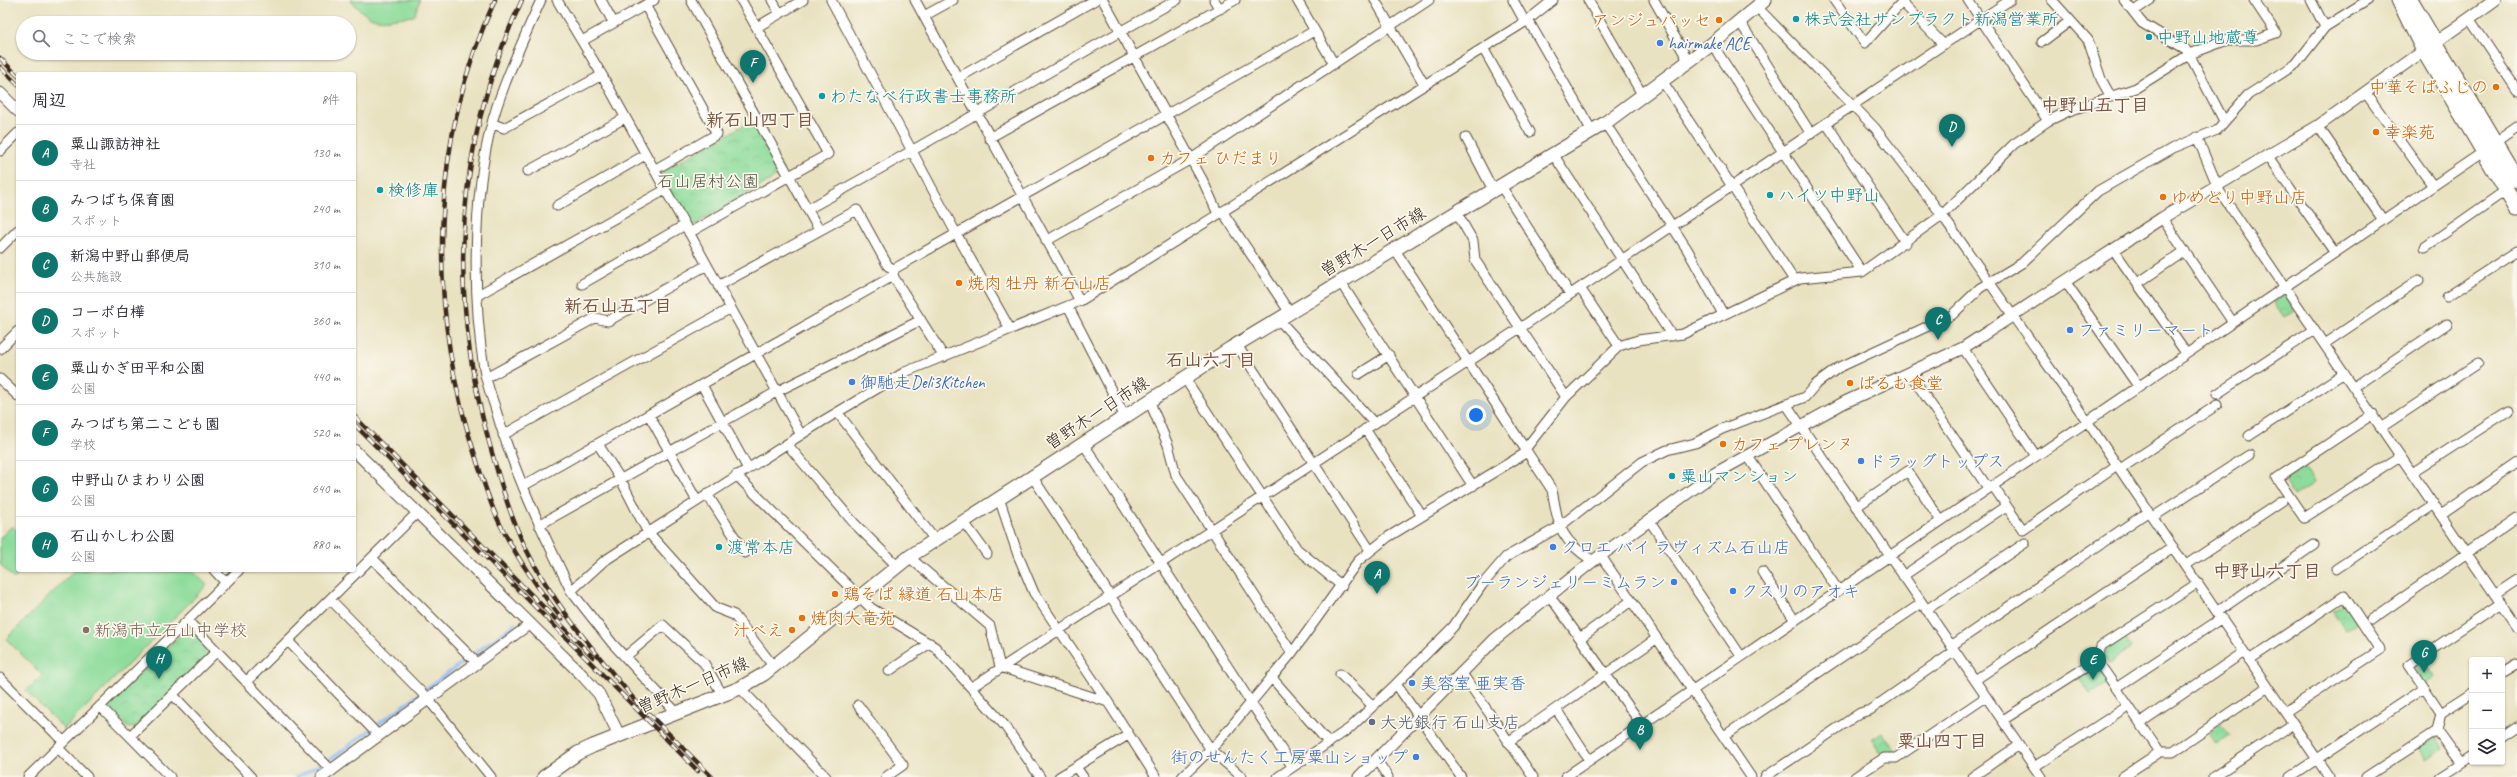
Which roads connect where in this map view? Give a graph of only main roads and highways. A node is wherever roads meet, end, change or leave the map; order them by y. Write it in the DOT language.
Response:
graph roads {
  1 [pos="2399,0"];
  2 [pos="2410,0"];
  3 [pos="1761,3"];
  4 [pos="2430,47"];
  5 [pos="2488,148"];
  6 [pos="2517,180"];
  7 [pos="2517,208"];
  8 [pos="544,777"];
  1 -- 4 [label="main road"];
  2 -- 4 [label="main road"];
  3 -- 8 [label="main road, 曽野木一日市線"];
  4 -- 5 [label="main road"];
  5 -- 6 [label="main road"];
  5 -- 7 [label="main road"];
}
